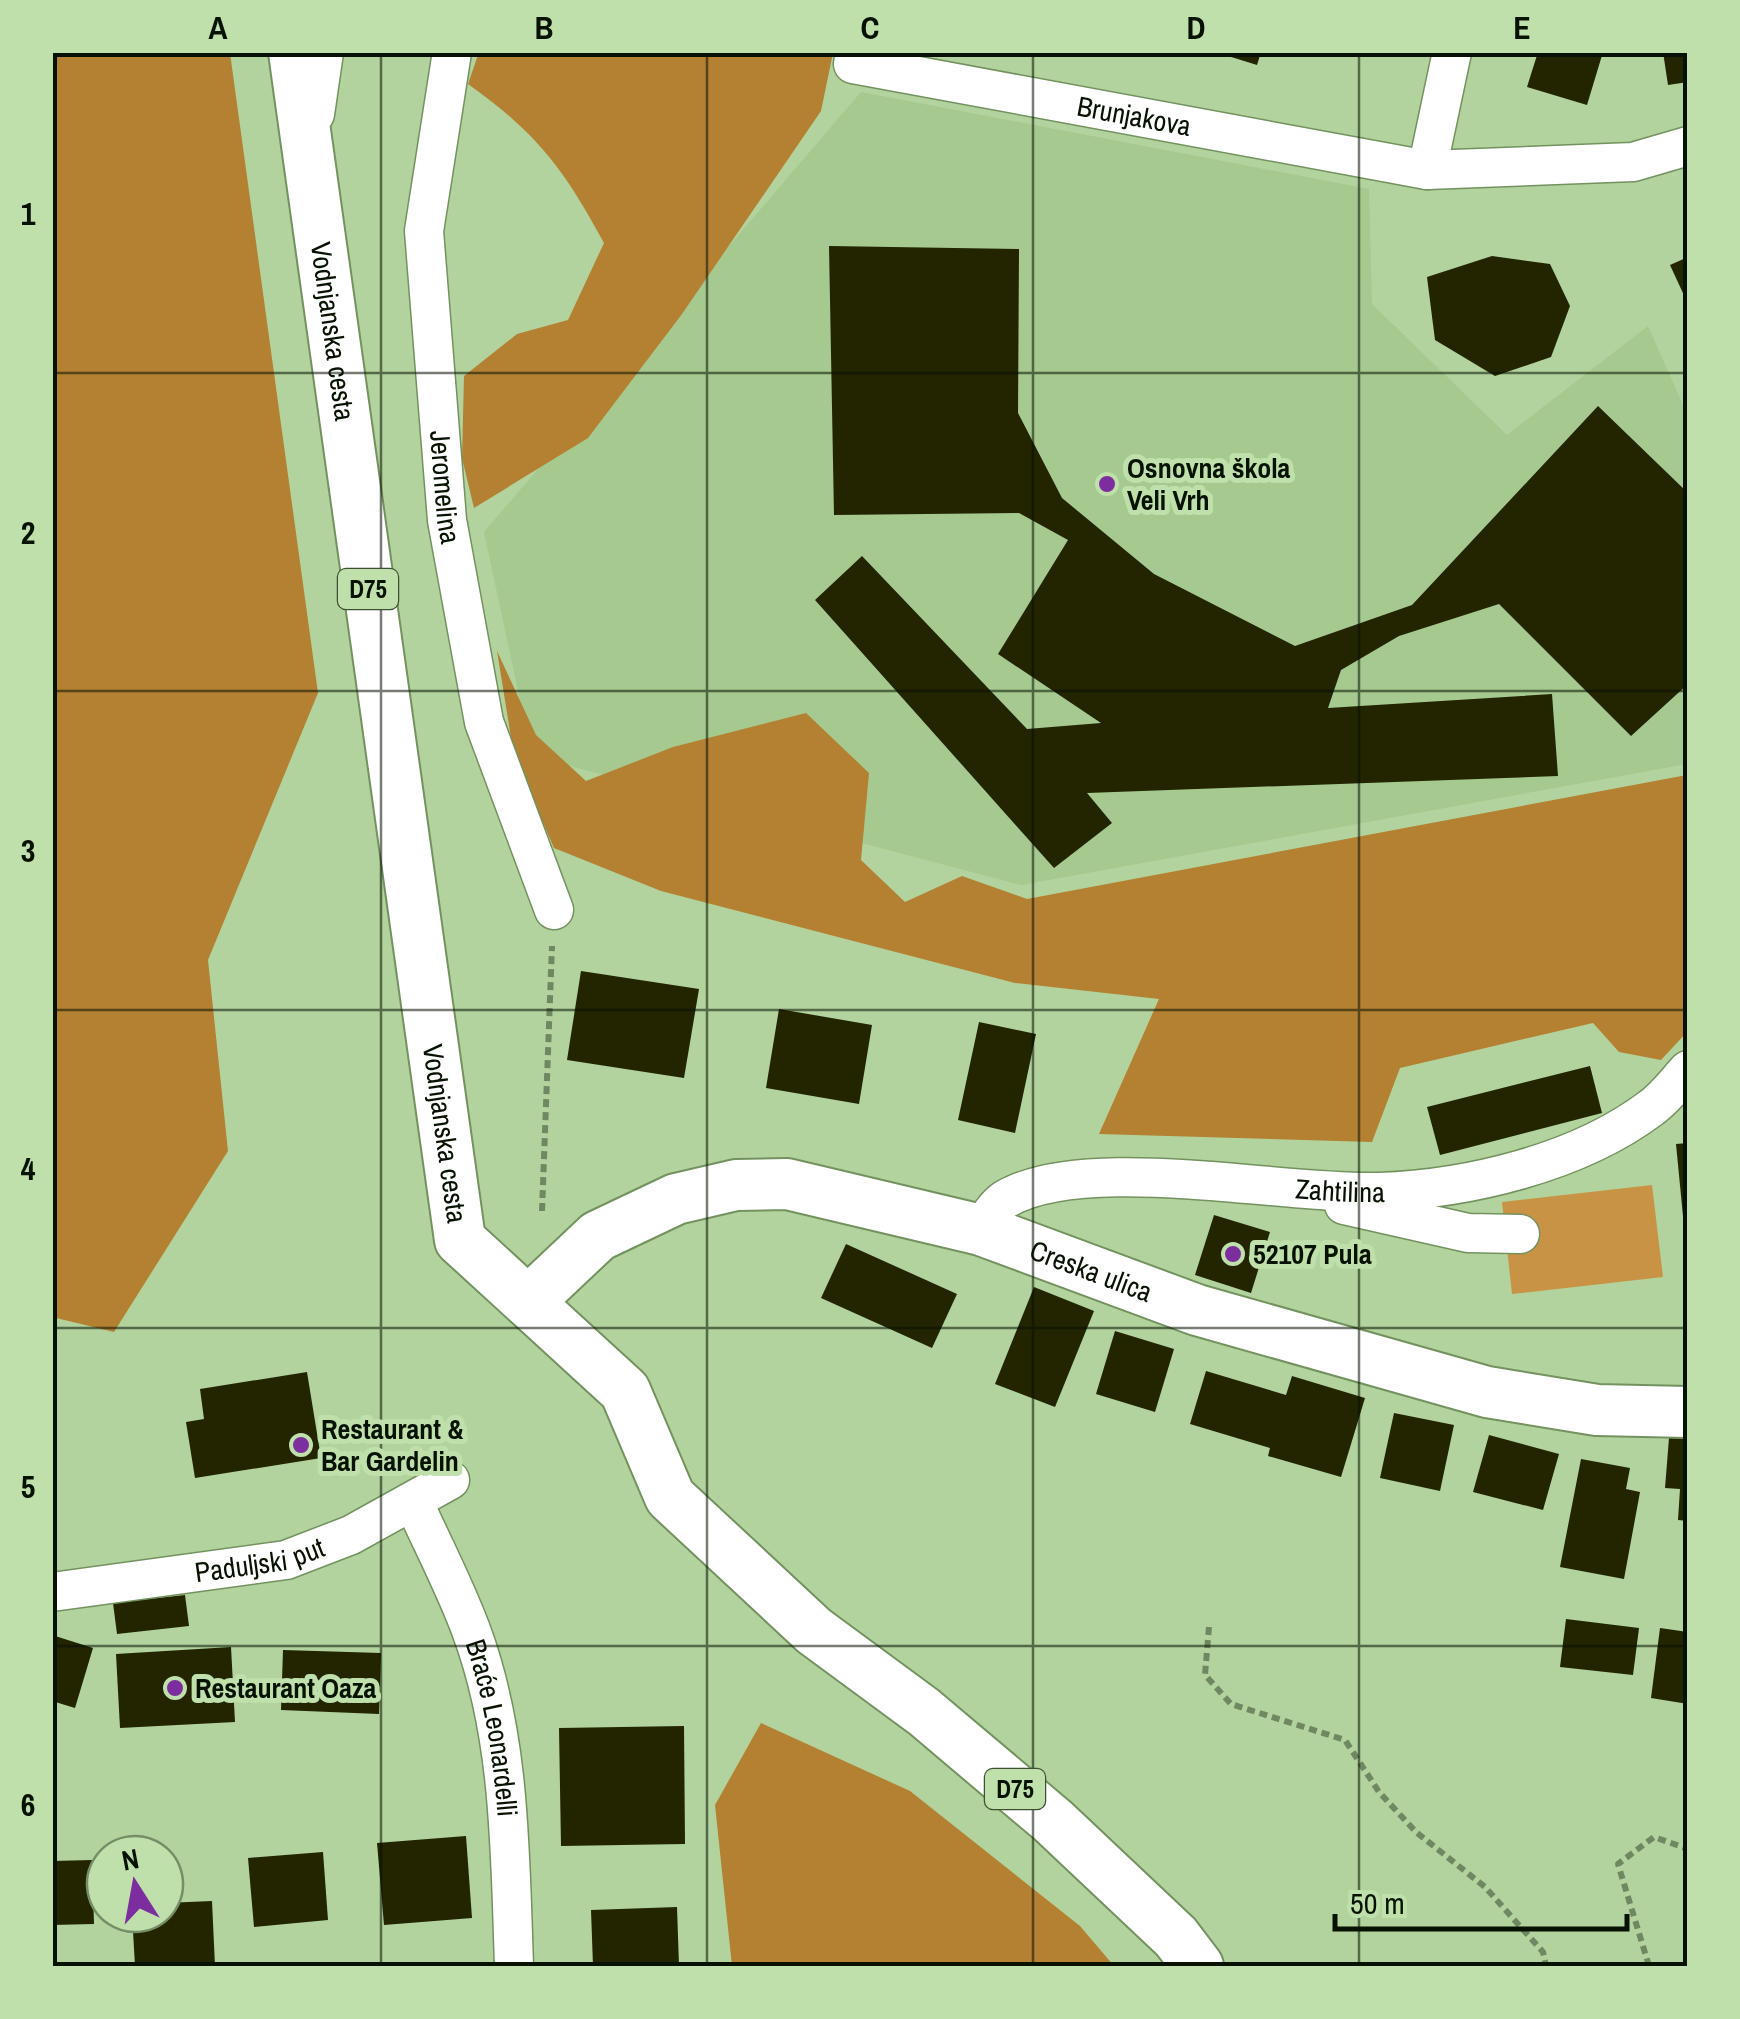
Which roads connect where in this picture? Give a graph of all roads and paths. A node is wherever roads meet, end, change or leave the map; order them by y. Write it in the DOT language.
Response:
graph roads {
  1 [pos="294,52"];
  2 [pos="324,52"];
  3 [pos="452,52"];
  4 [pos="855,52"];
  5 [pos="1452,52"];
  6 [pos="1688,146"];
  7 [pos="310,156"];
  8 [pos="1427,170"];
  9 [pos="554,910"];
  10 [pos="1688,1070"];
  11 [pos="1321,1191"];
  12 [pos="542,1211"];
  13 [pos="981,1230"];
  14 [pos="1520,1234"];
  15 [pos="528,1302"];
  16 [pos="1688,1412"];
  17 [pos="450,1480"];
  18 [pos="414,1503"];
  19 [pos="52,1592"];
  20 [pos="1209,1627"];
  21 [pos="1688,1849"];
  22 [pos="514,1966"];
  23 [pos="1198,1966"];
  24 [pos="1546,1966"];
  25 [pos="1648,1966"];
  1 -- 7 [label="main road, Vodnjanska cesta / D75"];
  2 -- 7 [label="street"];
  3 -- 9 [label="street, Jeromelina"];
  4 -- 8 [label="street, Brunjakova"];
  5 -- 8 [label="street"];
  6 -- 8 [label="street, Brunjakova"];
  7 -- 15 [label="main road, Vodnjanska cesta / D75"];
  9 -- 12 [label="path"];
  10 -- 11 [label="street, Zahtilina"];
  11 -- 13 [label="street, Zahtilina"];
  11 -- 14 [label="street"];
  13 -- 15 [label="main road, Creska ulica"];
  13 -- 16 [label="main road, Creska ulica"];
  15 -- 23 [label="main road, Vodnjanska cesta / D75"];
  17 -- 18 [label="street, Paduljski put"];
  18 -- 19 [label="street, Paduljski put"];
  18 -- 22 [label="street, Braće Leonardelli"];
  20 -- 24 [label="path"];
  21 -- 25 [label="path"];
}
